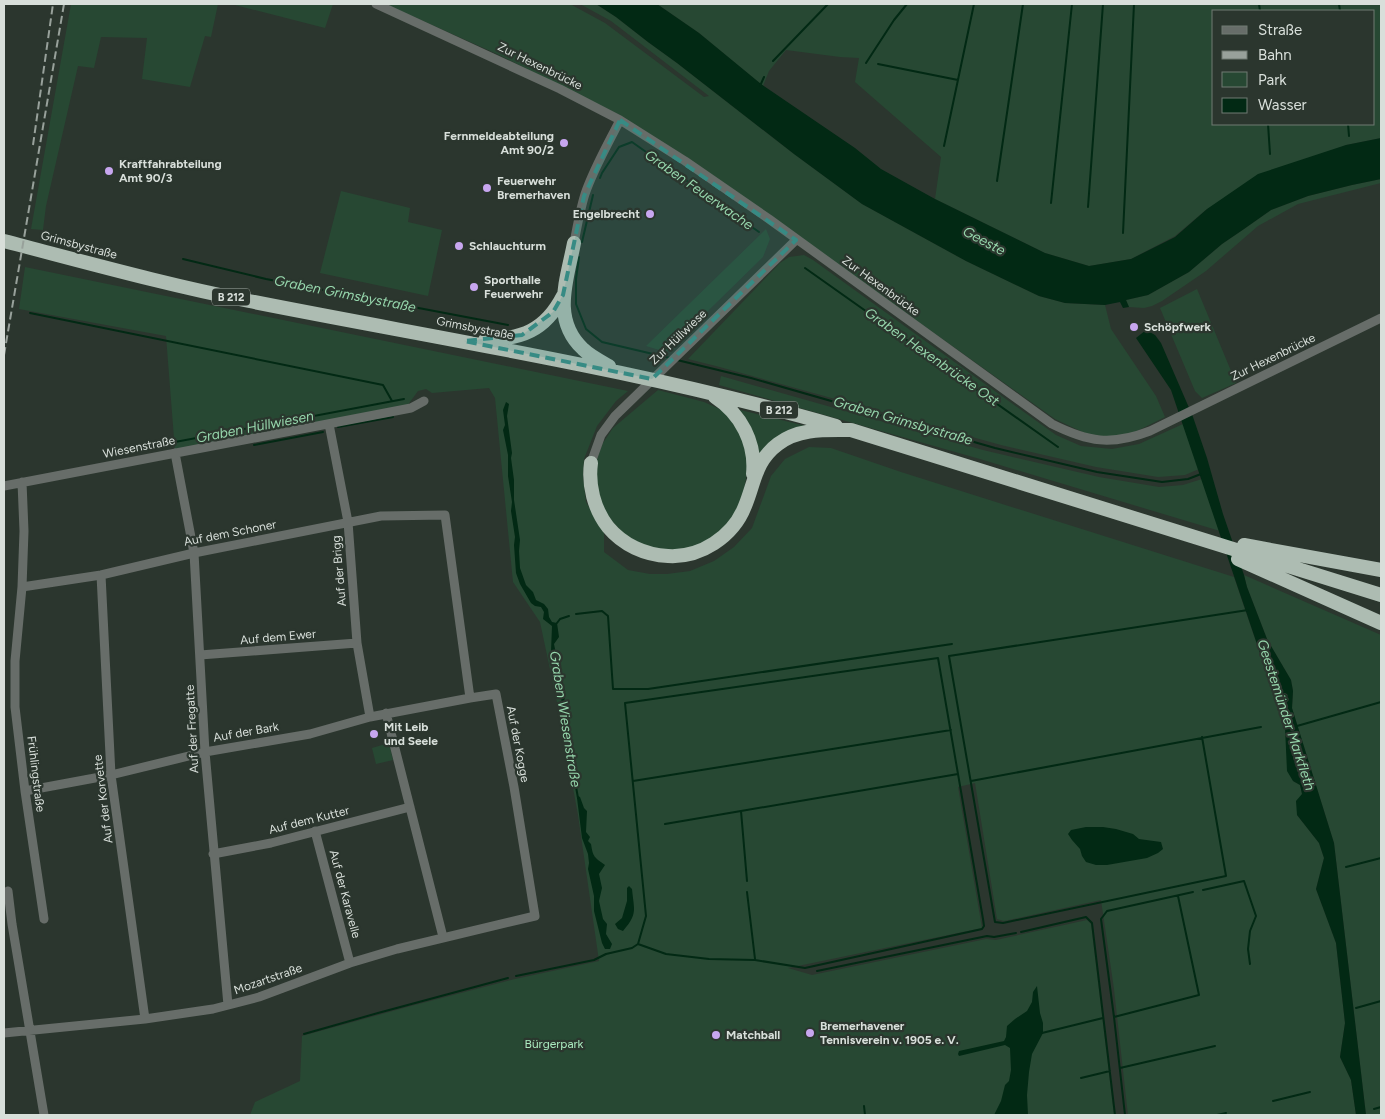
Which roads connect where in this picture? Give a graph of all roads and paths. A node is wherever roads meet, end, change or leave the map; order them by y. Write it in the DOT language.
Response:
graph roads {
  1 [pos="376,4"];
  2 [pos="620,120"];
  3 [pos="796,240"];
  4 [pos="4,241"];
  5 [pos="574,243"];
  6 [pos="563,295"];
  7 [pos="1381,318"];
  8 [pos="464,341"];
  9 [pos="618,372"];
  10 [pos="706,392"];
  11 [pos="424,401"];
  12 [pos="329,424"];
  13 [pos="851,430"];
  14 [pos="175,453"];
  15 [pos="591,463"];
  16 [pos="753,480"];
  17 [pos="22,482"];
  18 [pos="4,486"];
  19 [pos="348,522"];
  20 [pos="194,553"];
  21 [pos="1245,554"];
  22 [pos="1381,570"];
  23 [pos="101,575"];
  24 [pos="22,587"];
  25 [pos="1381,595"];
  26 [pos="1381,623"];
  27 [pos="357,643"];
  28 [pos="200,656"];
  29 [pos="470,698"];
  30 [pos="386,713"];
  31 [pos="370,717"];
  32 [pos="205,752"];
  33 [pos="111,775"];
  34 [pos="25,791"];
  35 [pos="410,807"];
  36 [pos="315,831"];
  37 [pos="213,854"];
  38 [pos="8,891"];
  39 [pos="535,916"];
  40 [pos="44,920"];
  41 [pos="443,937"];
  42 [pos="350,963"];
  43 [pos="228,1005"];
  44 [pos="145,1019"];
  45 [pos="30,1030"];
  46 [pos="4,1033"];
  47 [pos="44,1115"];
  1 -- 2 [label="street, Zur Hexenbrücke"];
  2 -- 3 [label="street, Zur Hexenbrücke"];
  2 -- 5 [label="street"];
  3 -- 7 [label="street, Zur Hexenbrücke"];
  3 -- 15 [label="street, Zur Hüllwiese"];
  4 -- 8 [label="highway, Grimsbystraße / B 212"];
  5 -- 6 [label="highway"];
  6 -- 8 [label="highway"];
  6 -- 9 [label="highway"];
  8 -- 9 [label="highway, Grimsbystraße / B 212"];
  9 -- 10 [label="highway, Grimsbystraße / B 212"];
  10 -- 13 [label="highway, Grimsbystraße / B 212"];
  10 -- 16 [label="highway"];
  11 -- 12 [label="street, Wiesenstraße"];
  12 -- 14 [label="street, Wiesenstraße"];
  12 -- 19 [label="street, Auf der Brigg"];
  13 -- 16 [label="highway"];
  13 -- 21 [label="highway, B 212"];
  14 -- 17 [label="street, Wiesenstraße"];
  14 -- 20 [label="street, Auf der Fregatte"];
  15 -- 16 [label="highway"];
  17 -- 18 [label="street, Wiesenstraße"];
  17 -- 24 [label="street, Frühlingstraße"];
  19 -- 20 [label="street, Auf dem Schoner"];
  19 -- 27 [label="street, Auf der Brigg"];
  19 -- 29 [label="street, Auf dem Schoner"];
  20 -- 23 [label="street, Auf dem Schoner"];
  20 -- 28 [label="street, Auf der Fregatte"];
  21 -- 22 [label="highway"];
  21 -- 25 [label="highway"];
  21 -- 26 [label="highway"];
  23 -- 24 [label="street, Auf dem Schoner"];
  23 -- 33 [label="street, Auf der Korvette"];
  24 -- 34 [label="street, Frühlingstraße"];
  27 -- 28 [label="street, Auf dem Ewer"];
  27 -- 31 [label="street, Auf der Brigg"];
  28 -- 32 [label="street, Auf der Fregatte"];
  29 -- 30 [label="street, Auf der Bark"];
  29 -- 39 [label="street, Auf der Kogge"];
  30 -- 31 [label="street, Auf der Bark"];
  30 -- 35 [label="street"];
  31 -- 32 [label="street, Auf der Bark"];
  32 -- 33 [label="street, Auf der Bark"];
  32 -- 37 [label="street, Auf der Fregatte"];
  33 -- 34 [label="street, Auf der Bark"];
  33 -- 44 [label="street, Auf der Korvette"];
  34 -- 40 [label="street, Frühlingstraße"];
  35 -- 36 [label="street, Auf dem Kutter"];
  35 -- 41 [label="street"];
  36 -- 37 [label="street, Auf dem Kutter"];
  36 -- 42 [label="street, Auf der Karavelle"];
  37 -- 43 [label="street, Auf der Fregatte"];
  38 -- 45 [label="street"];
  39 -- 41 [label="street, Mozartstraße"];
  41 -- 42 [label="street, Mozartstraße"];
  42 -- 43 [label="street, Mozartstraße"];
  43 -- 44 [label="street, Mozartstraße"];
  44 -- 45 [label="street, Mozartstraße"];
  45 -- 46 [label="street, Mozartstraße"];
  45 -- 47 [label="street"];
}
